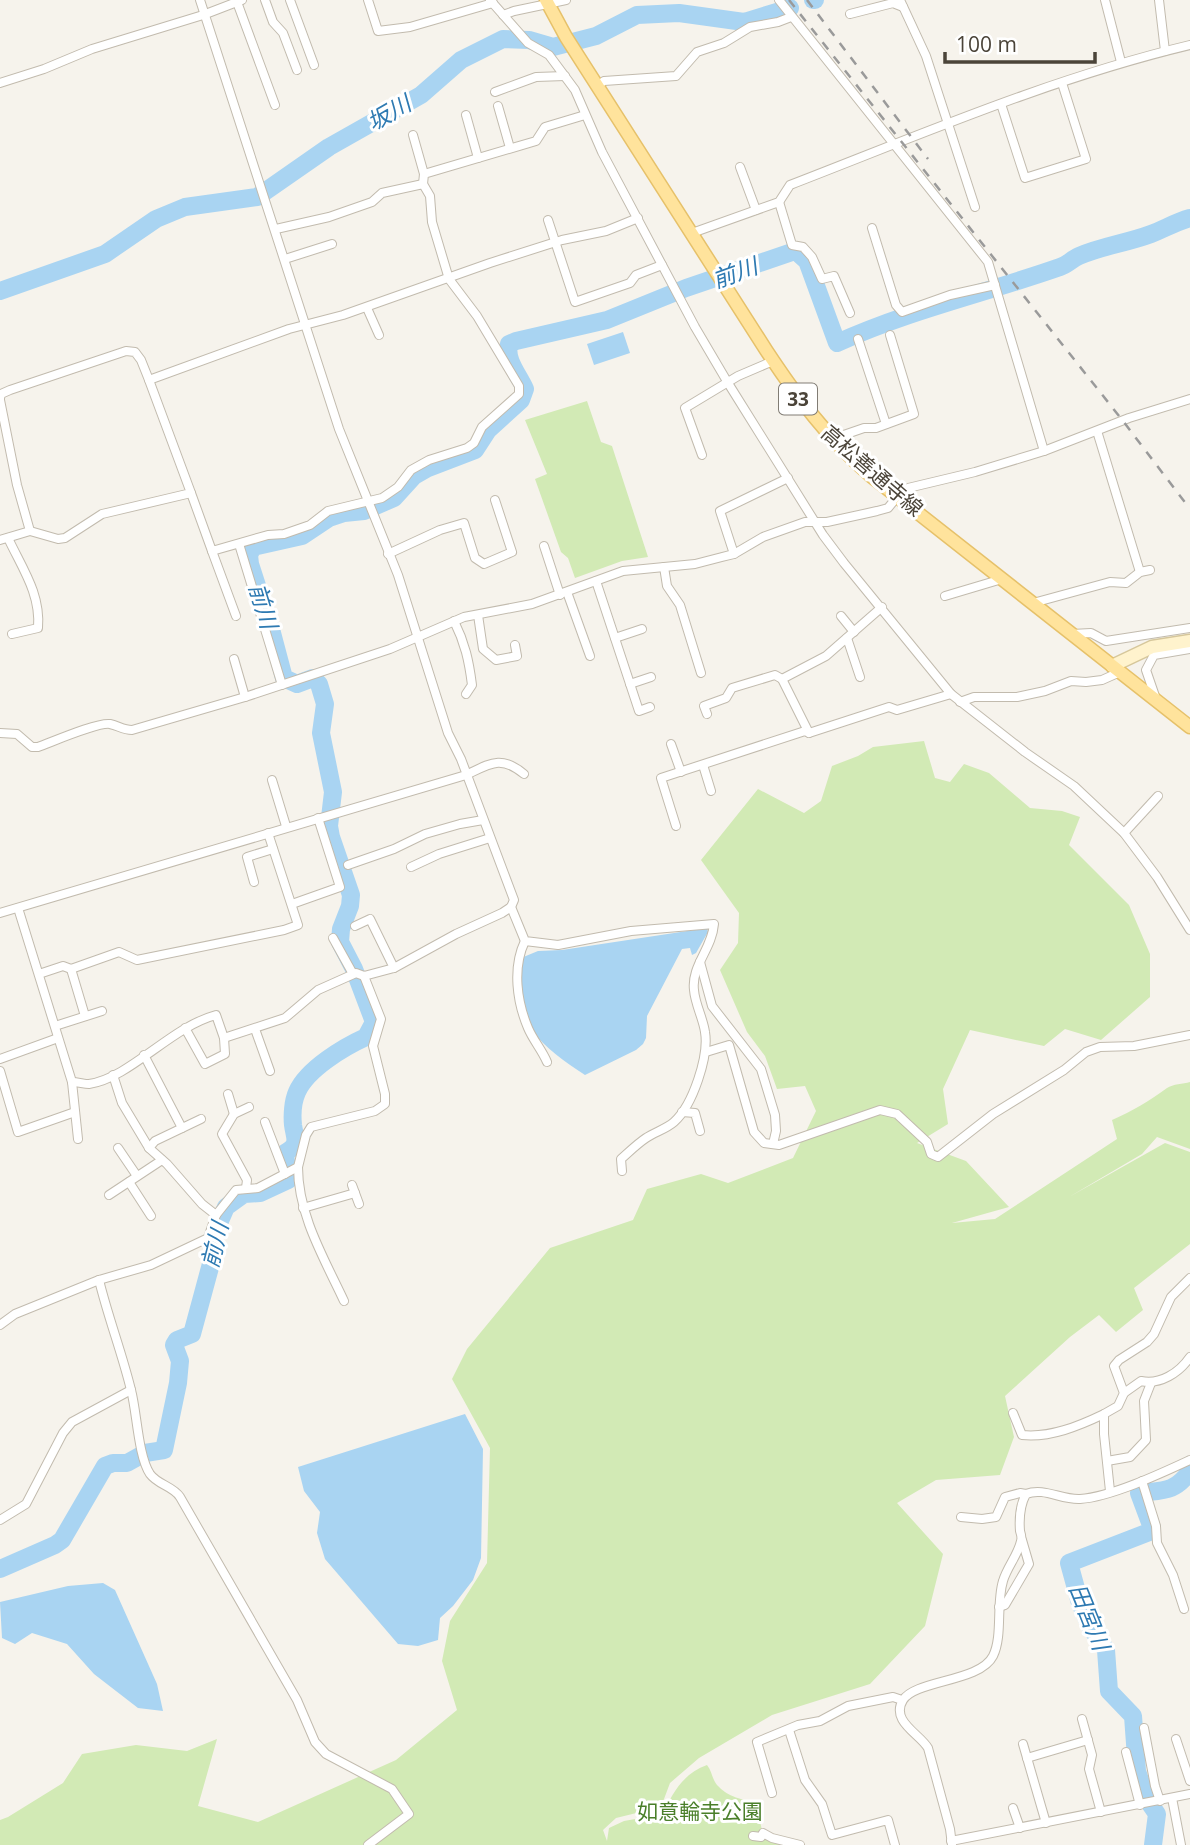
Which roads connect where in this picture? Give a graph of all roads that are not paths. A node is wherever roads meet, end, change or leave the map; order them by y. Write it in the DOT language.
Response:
graph roads {
  1 [pos="200,0"];
  2 [pos="265,0"];
  3 [pos="290,0"];
  4 [pos="368,0"];
  5 [pos="566,0"];
  6 [pos="779,0"];
  7 [pos="1105,0"];
  8 [pos="1159,0"];
  9 [pos="239,1"];
  10 [pos="491,2"];
  11 [pos="547,2"];
  12 [pos="901,4"];
  13 [pos="850,14"];
  14 [pos="203,15"];
  15 [pos="503,15"];
  16 [pos="791,17"];
  17 [pos="1190,45"];
  18 [pos="1165,51"];
  19 [pos="1121,62"];
  20 [pos="314,65"];
  21 [pos="297,70"];
  22 [pos="565,76"];
  23 [pos="0,83"];
  24 [pos="1062,83"];
  25 [pos="597,86"];
  26 [pos="495,92"];
  27 [pos="275,104"];
  28 [pos="1001,104"];
  29 [pos="498,106"];
  30 [pos="466,115"];
  31 [pos="585,115"];
  32 [pos="949,122"];
  33 [pos="413,135"];
  34 [pos="894,145"];
  35 [pos="510,148"];
  36 [pos="478,158"];
  37 [pos="740,167"];
  38 [pos="424,174"];
  39 [pos="423,184"];
  40 [pos="779,202"];
  41 [pos="975,207"];
  42 [pos="755,210"];
  43 [pos="638,218"];
  44 [pos="548,220"];
  45 [pos="872,228"];
  46 [pos="276,229"];
  47 [pos="692,233"];
  48 [pos="555,243"];
  49 [pos="332,244"];
  50 [pos="285,259"];
  51 [pos="662,265"];
  52 [pos="449,279"];
  53 [pos="995,285"];
  54 [pos="367,308"];
  55 [pos="850,313"];
  56 [pos="305,325"];
  57 [pos="379,335"];
  58 [pos="890,335"];
  59 [pos="858,339"];
  60 [pos="773,361"];
  61 [pos="149,380"];
  62 [pos="728,383"];
  63 [pos="0,399"];
  64 [pos="1190,399"];
  65 [pos="1,412"];
  66 [pos="886,424"];
  67 [pos="1097,431"];
  68 [pos="832,439"];
  69 [pos="1044,451"];
  70 [pos="702,455"];
  71 [pos="788,478"];
  72 [pos="191,493"];
  73 [pos="897,497"];
  74 [pos="368,500"];
  75 [pos="495,500"];
  76 [pos="816,522"];
  77 [pos="30,531"];
  78 [pos="4,539"];
  79 [pos="239,544"];
  80 [pos="544,546"];
  81 [pos="212,551"];
  82 [pos="388,554"];
  83 [pos="734,554"];
  84 [pos="664,567"];
  85 [pos="1150,570"];
  86 [pos="1140,572"];
  87 [pos="1002,579"];
  88 [pos="596,581"];
  89 [pos="564,593"];
  90 [pos="945,596"];
  91 [pos="1033,603"];
  92 [pos="882,607"];
  93 [pos="478,615"];
  94 [pos="236,616"];
  95 [pos="841,616"];
  96 [pos="454,621"];
  97 [pos="1190,628"];
  98 [pos="642,629"];
  99 [pos="12,634"];
  100 [pos="1072,634"];
  101 [pos="850,635"];
  102 [pos="417,638"];
  103 [pos="615,638"];
  104 [pos="1187,644"];
  105 [pos="515,645"];
  106 [pos="590,656"];
  107 [pos="234,659"];
  108 [pos="1116,669"];
  109 [pos="701,673"];
  110 [pos="651,677"];
  111 [pos="860,677"];
  112 [pos="782,679"];
  113 [pos="630,684"];
  114 [pos="282,685"];
  115 [pos="466,694"];
  116 [pos="951,694"];
  117 [pos="701,696"];
  118 [pos="245,697"];
  119 [pos="1157,701"];
  120 [pos="960,702"];
  121 [pos="650,707"];
  122 [pos="1190,727"];
  123 [pos="0,733"];
  124 [pos="809,733"];
  125 [pos="671,744"];
  126 [pos="703,765"];
  127 [pos="681,772"];
  128 [pos="524,774"];
  129 [pos="466,775"];
  130 [pos="272,780"];
  131 [pos="711,791"];
  132 [pos="1158,796"];
  133 [pos="318,818"];
  134 [pos="483,820"];
  135 [pos="676,826"];
  136 [pos="286,827"];
  137 [pos="268,833"];
  138 [pos="1124,833"];
  139 [pos="490,838"];
  140 [pos="273,849"];
  141 [pos="348,865"];
  142 [pos="411,867"];
  143 [pos="254,882"];
  144 [pos="292,904"];
  145 [pos="511,907"];
  146 [pos="18,908"];
  147 [pos="0,913"];
  148 [pos="355,926"];
  149 [pos="1190,930"];
  150 [pos="333,938"];
  151 [pos="525,941"];
  152 [pos="700,962"];
  153 [pos="394,968"];
  154 [pos="71,969"];
  155 [pos="39,974"];
  156 [pos="354,974"];
  157 [pos="364,976"];
  158 [pos="102,1011"];
  159 [pos="85,1016"];
  160 [pos="55,1026"];
  161 [pos="185,1028"];
  162 [pos="255,1029"];
  163 [pos="1190,1035"];
  164 [pos="58,1038"];
  165 [pos="225,1038"];
  166 [pos="706,1052"];
  167 [pos="144,1055"];
  168 [pos="0,1059"];
  169 [pos="547,1062"];
  170 [pos="0,1071"];
  171 [pos="270,1071"];
  172 [pos="113,1075"];
  173 [pos="72,1082"];
  174 [pos="228,1094"];
  175 [pos="248,1107"];
  176 [pos="75,1112"];
  177 [pos="682,1112"];
  178 [pos="234,1114"];
  179 [pos="201,1119"];
  180 [pos="265,1122"];
  181 [pos="182,1128"];
  182 [pos="700,1131"];
  183 [pos="78,1139"];
  184 [pos="773,1144"];
  185 [pos="118,1148"];
  186 [pos="149,1148"];
  187 [pos="162,1160"];
  188 [pos="298,1167"];
  189 [pos="622,1171"];
  190 [pos="285,1174"];
  191 [pos="133,1179"];
  192 [pos="246,1188"];
  193 [pos="109,1195"];
  194 [pos="359,1204"];
  195 [pos="303,1208"];
  196 [pos="216,1215"];
  197 [pos="151,1216"];
  198 [pos="1190,1278"];
  199 [pos="99,1280"];
  200 [pos="344,1301"];
  201 [pos="0,1325"];
  202 [pos="1190,1357"];
  203 [pos="1151,1383"];
  204 [pos="131,1390"];
  205 [pos="1124,1393"];
  206 [pos="1013,1413"];
  207 [pos="1104,1414"];
  208 [pos="1190,1460"];
  209 [pos="1107,1461"];
  210 [pos="1144,1488"];
  211 [pos="1110,1491"];
  212 [pos="1026,1494"];
  213 [pos="961,1517"];
  214 [pos="0,1520"];
  215 [pos="1022,1540"];
  216 [pos="999,1607"];
  217 [pos="1184,1609"];
  218 [pos="902,1700"];
  219 [pos="1082,1719"];
  220 [pos="1144,1728"];
  221 [pos="789,1730"];
  222 [pos="1176,1739"];
  223 [pos="1088,1741"];
  224 [pos="1023,1744"];
  225 [pos="1126,1752"];
  226 [pos="1027,1758"];
  227 [pos="1190,1781"];
  228 [pos="772,1793"];
  229 [pos="1190,1794"];
  230 [pos="1172,1798"];
  231 [pos="1151,1803"];
  232 [pos="1013,1808"];
  233 [pos="1101,1812"];
  234 [pos="1046,1823"];
  235 [pos="1020,1828"];
  236 [pos="753,1836"];
  237 [pos="979,1841"];
  238 [pos="951,1843"];
  239 [pos="368,1845"];
  240 [pos="800,1845"];
  241 [pos="895,1845"];
  242 [pos="1181,1845"];
  1 -- 14 [label="street"];
  2 -- 21 [label="street"];
  3 -- 20 [label="street"];
  4 -- 10 [label="street"];
  5 -- 11 [label="street"];
  6 -- 16 [label="street"];
  7 -- 19 [label="street"];
  8 -- 18 [label="street"];
  9 -- 14 [label="street"];
  9 -- 27 [label="street"];
  10 -- 15 [label="street"];
  11 -- 15 [label="street"];
  11 -- 25 [label="main road, 高松善通寺線 / 33"];
  12 -- 13 [label="street"];
  12 -- 32 [label="street"];
  14 -- 23 [label="street"];
  14 -- 46 [label="street"];
  15 -- 22 [label="street"];
  16 -- 25 [label="street"];
  16 -- 34 [label="street"];
  17 -- 18 [label="street"];
  18 -- 19 [label="street"];
  19 -- 24 [label="street"];
  22 -- 26 [label="street"];
  22 -- 31 [label="street"];
  24 -- 28 [label="street"];
  24 -- 28 [label="street"];
  25 -- 47 [label="main road, 高松善通寺線 / 33"];
  28 -- 32 [label="street"];
  29 -- 35 [label="street"];
  30 -- 36 [label="street"];
  31 -- 35 [label="street"];
  31 -- 43 [label="street"];
  32 -- 34 [label="street"];
  32 -- 41 [label="street"];
  33 -- 38 [label="street"];
  34 -- 40 [label="street"];
  34 -- 53 [label="street"];
  35 -- 36 [label="street"];
  36 -- 38 [label="street"];
  37 -- 42 [label="street"];
  38 -- 39 [label="street"];
  39 -- 46 [label="street"];
  39 -- 52 [label="street"];
  40 -- 42 [label="street"];
  40 -- 55 [label="street"];
  42 -- 47 [label="street"];
  43 -- 48 [label="street"];
  43 -- 51 [label="street"];
  44 -- 48 [label="street"];
  45 -- 53 [label="street"];
  46 -- 50 [label="street"];
  47 -- 60 [label="main road, 高松善通寺線 / 33"];
  48 -- 51 [label="street"];
  48 -- 52 [label="street"];
  49 -- 50 [label="street"];
  50 -- 56 [label="street"];
  51 -- 62 [label="street"];
  52 -- 54 [label="street"];
  52 -- 74 [label="street"];
  53 -- 69 [label="street"];
  54 -- 56 [label="street"];
  54 -- 57 [label="street"];
  56 -- 61 [label="street"];
  56 -- 74 [label="street"];
  58 -- 66 [label="street"];
  59 -- 66 [label="street"];
  60 -- 62 [label="street"];
  60 -- 68 [label="main road, 高松善通寺線 / 33"];
  61 -- 63 [label="street"];
  61 -- 72 [label="street"];
  62 -- 70 [label="street"];
  62 -- 71 [label="street"];
  63 -- 65 [label="street"];
  64 -- 67 [label="street"];
  65 -- 77 [label="street"];
  66 -- 68 [label="street"];
  67 -- 69 [label="street"];
  67 -- 86 [label="street"];
  68 -- 73 [label="main road, 高松善通寺線 / 33"];
  69 -- 73 [label="street"];
  71 -- 76 [label="street"];
  71 -- 83 [label="street"];
  72 -- 77 [label="street"];
  72 -- 81 [label="street"];
  73 -- 76 [label="street"];
  73 -- 87 [label="main road, 高松善通寺線 / 33"];
  74 -- 79 [label="street"];
  74 -- 82 [label="street"];
  75 -- 82 [label="street"];
  76 -- 83 [label="street"];
  76 -- 92 [label="street"];
  77 -- 78 [label="street"];
  78 -- 99 [label="street"];
  79 -- 81 [label="street"];
  79 -- 114 [label="street"];
  80 -- 89 [label="street"];
  81 -- 94 [label="street"];
  82 -- 102 [label="street"];
  83 -- 84 [label="street"];
  84 -- 88 [label="street"];
  84 -- 109 [label="street"];
  85 -- 86 [label="street"];
  86 -- 91 [label="street"];
  87 -- 90 [label="street"];
  87 -- 91 [label="main road, 高松善通寺線 / 33"];
  88 -- 89 [label="street"];
  88 -- 103 [label="street"];
  89 -- 93 [label="street"];
  89 -- 106 [label="street"];
  91 -- 100 [label="main road, 高松善通寺線 / 33"];
  92 -- 101 [label="street"];
  92 -- 116 [label="street"];
  93 -- 96 [label="street"];
  93 -- 105 [label="street"];
  95 -- 101 [label="street"];
  96 -- 102 [label="street"];
  96 -- 115 [label="street"];
  97 -- 100 [label="street"];
  98 -- 103 [label="street"];
  100 -- 108 [label="main road, 高松善通寺線 / 33"];
  101 -- 111 [label="street"];
  101 -- 112 [label="street"];
  102 -- 114 [label="street"];
  102 -- 129 [label="street"];
  103 -- 113 [label="street"];
  104 -- 108 [label="main road"];
  104 -- 119 [label="street"];
  107 -- 118 [label="street"];
  108 -- 119 [label="main road, 高松善通寺線 / 33"];
  108 -- 120 [label="street"];
  110 -- 113 [label="street"];
  112 -- 117 [label="street"];
  112 -- 124 [label="street"];
  113 -- 121 [label="street"];
  114 -- 118 [label="street"];
  116 -- 120 [label="street"];
  116 -- 124 [label="street"];
  118 -- 123 [label="street"];
  119 -- 122 [label="main road, 高松善通寺線 / 33"];
  120 -- 138 [label="street"];
  124 -- 126 [label="street"];
  125 -- 127 [label="street"];
  126 -- 127 [label="street"];
  126 -- 131 [label="street"];
  127 -- 135 [label="street"];
  128 -- 129 [label="street"];
  129 -- 133 [label="street"];
  129 -- 134 [label="street"];
  130 -- 136 [label="street"];
  132 -- 138 [label="street"];
  133 -- 136 [label="street"];
  133 -- 144 [label="street"];
  134 -- 139 [label="street"];
  134 -- 141 [label="street"];
  136 -- 137 [label="street"];
  137 -- 140 [label="street"];
  137 -- 146 [label="street"];
  138 -- 149 [label="street"];
  139 -- 142 [label="street"];
  139 -- 145 [label="street"];
  140 -- 143 [label="street"];
  140 -- 144 [label="street"];
  144 -- 154 [label="street"];
  145 -- 151 [label="street"];
  145 -- 153 [label="street"];
  146 -- 147 [label="street"];
  146 -- 155 [label="street"];
  148 -- 153 [label="street"];
  150 -- 156 [label="street"];
  151 -- 152 [label="street"];
  151 -- 169 [label="street"];
  152 -- 166 [label="street"];
  152 -- 184 [label="street"];
  153 -- 157 [label="street"];
  154 -- 155 [label="street"];
  154 -- 159 [label="street"];
  155 -- 160 [label="street"];
  156 -- 157 [label="street"];
  156 -- 162 [label="street"];
  157 -- 188 [label="street"];
  158 -- 159 [label="street"];
  159 -- 160 [label="street"];
  160 -- 164 [label="street"];
  161 -- 165 [label="street"];
  161 -- 165 [label="street"];
  161 -- 167 [label="street"];
  162 -- 165 [label="street"];
  162 -- 171 [label="street"];
  163 -- 184 [label="street"];
  164 -- 168 [label="street"];
  164 -- 173 [label="street"];
  166 -- 177 [label="street"];
  166 -- 184 [label="street"];
  167 -- 172 [label="street"];
  167 -- 181 [label="street"];
  170 -- 176 [label="street"];
  172 -- 173 [label="street"];
  172 -- 186 [label="street"];
  173 -- 176 [label="street"];
  174 -- 178 [label="street"];
  175 -- 178 [label="street"];
  176 -- 183 [label="street"];
  177 -- 182 [label="street"];
  177 -- 189 [label="street"];
  178 -- 192 [label="street"];
  179 -- 181 [label="street"];
  180 -- 190 [label="street"];
  181 -- 186 [label="street"];
  185 -- 191 [label="street"];
  186 -- 187 [label="street"];
  187 -- 191 [label="street"];
  187 -- 196 [label="street"];
  188 -- 190 [label="street"];
  188 -- 195 [label="street"];
  190 -- 192 [label="street"];
  191 -- 193 [label="street"];
  191 -- 197 [label="street"];
  192 -- 196 [label="street"];
  194 -- 195 [label="street"];
  195 -- 200 [label="street"];
  196 -- 199 [label="street"];
  198 -- 205 [label="street"];
  199 -- 201 [label="street"];
  199 -- 204 [label="street"];
  202 -- 203 [label="street"];
  203 -- 205 [label="street"];
  203 -- 209 [label="street"];
  204 -- 214 [label="street"];
  204 -- 239 [label="street"];
  205 -- 207 [label="street"];
  206 -- 207 [label="street"];
  207 -- 209 [label="street"];
  208 -- 210 [label="street"];
  209 -- 211 [label="street"];
  210 -- 211 [label="street"];
  210 -- 217 [label="street"];
  211 -- 212 [label="street"];
  212 -- 213 [label="street"];
  212 -- 215 [label="street"];
  215 -- 216 [label="street"];
  215 -- 216 [label="street"];
  216 -- 218 [label="street"];
  218 -- 221 [label="street"];
  218 -- 238 [label="street"];
  219 -- 223 [label="street"];
  220 -- 231 [label="street"];
  221 -- 228 [label="street"];
  221 -- 241 [label="street"];
  222 -- 227 [label="street"];
  223 -- 226 [label="street"];
  223 -- 233 [label="street"];
  224 -- 226 [label="street"];
  225 -- 231 [label="street"];
  226 -- 234 [label="street"];
  229 -- 230 [label="street"];
  230 -- 231 [label="street"];
  230 -- 242 [label="street"];
  231 -- 233 [label="street"];
  232 -- 235 [label="street"];
  233 -- 234 [label="street"];
  234 -- 235 [label="street"];
  235 -- 237 [label="street"];
  236 -- 240 [label="street"];
  237 -- 238 [label="street"];
}
